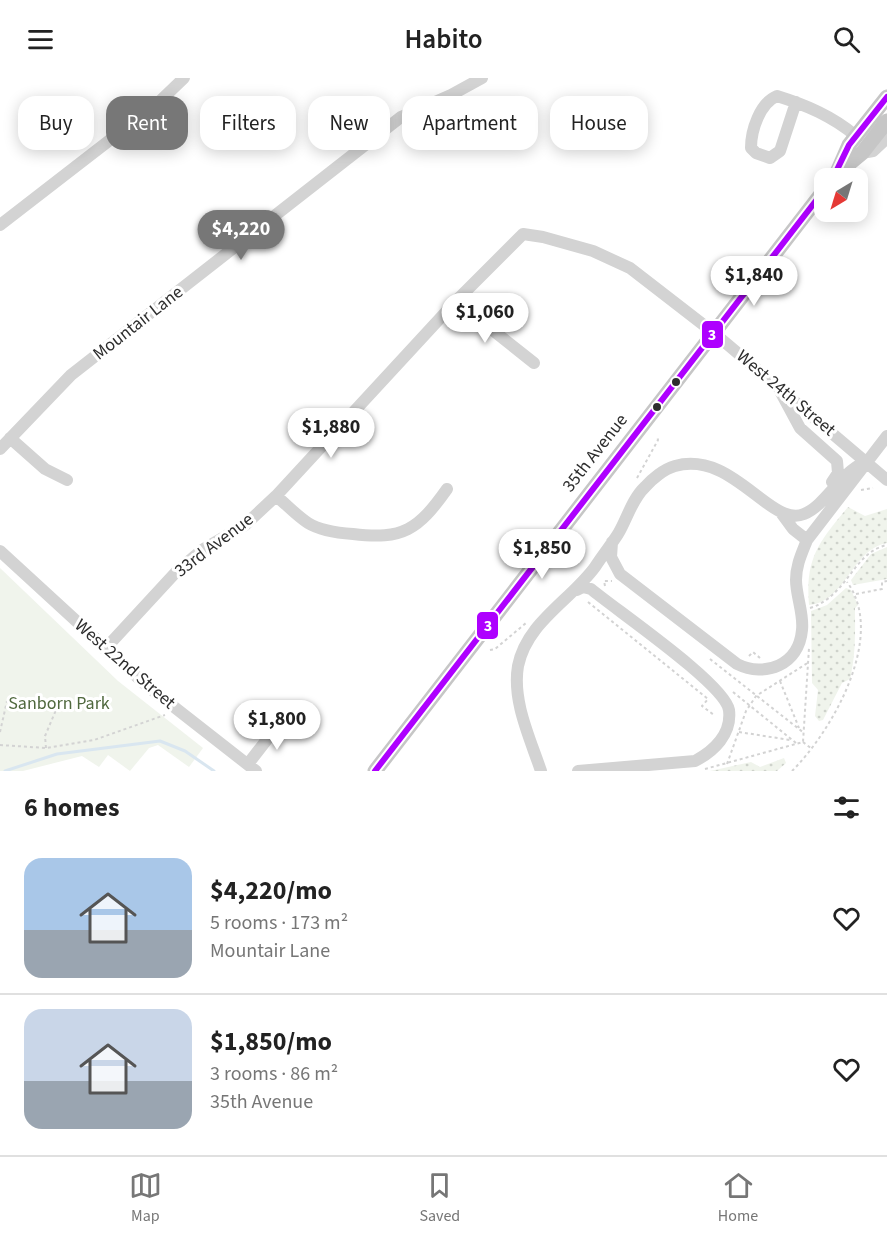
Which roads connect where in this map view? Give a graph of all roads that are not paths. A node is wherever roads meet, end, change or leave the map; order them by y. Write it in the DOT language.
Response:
graph roads {
  1 [pos="184,78"];
  2 [pos="482,78"];
  3 [pos="887,97"];
  4 [pos="796,102"];
  5 [pos="887,121"];
  6 [pos="856,136"];
  7 [pos="887,138"];
  8 [pos="862,153"];
  9 [pos="838,168"];
  10 [pos="845,168"];
  11 [pos="814,203"];
  12 [pos="0,225"];
  13 [pos="523,234"];
  14 [pos="456,301"];
  15 [pos="713,332"];
  16 [pos="534,363"];
  17 [pos="776,385"];
  18 [pos="887,436"];
  19 [pos="10,438"];
  20 [pos="0,449"];
  21 [pos="865,462"];
  22 [pos="67,480"];
  23 [pos="887,480"];
  24 [pos="447,489"];
  25 [pos="829,490"];
  26 [pos="276,496"];
  27 [pos="782,514"];
  28 [pos="807,540"];
  29 [pos="613,542"];
  30 [pos="0,551"];
  31 [pos="620,574"];
  32 [pos="591,589"];
  33 [pos="577,590"];
  34 [pos="105,649"];
  35 [pos="282,720"];
  36 [pos="252,768"];
  37 [pos="375,771"];
  38 [pos="541,771"];
  39 [pos="578,771"];
  1 -- 12 [label="street"];
  2 -- 19 [label="street, Mountair Lane"];
  3 -- 6 [label="main road, 35th Avenue"];
  4 -- 4 [label="street"];
  4 -- 6 [label="street"];
  5 -- 8 [label="main road, 35th Avenue"];
  6 -- 9 [label="main road, 35th Avenue"];
  7 -- 8 [label="street"];
  8 -- 10 [label="main road, 35th Avenue"];
  11 -- 15 [label="main road, 35th Avenue"];
  13 -- 14 [label="street, 33rd Avenue"];
  13 -- 15 [label="street, West 24th Street"];
  14 -- 16 [label="street"];
  14 -- 26 [label="street, 33rd Avenue"];
  15 -- 17 [label="street, West 24th Street"];
  15 -- 37 [label="main road, 35th Avenue"];
  17 -- 21 [label="street, West 24th Street"];
  17 -- 25 [label="street"];
  18 -- 21 [label="street"];
  19 -- 20 [label="street, Mountair Lane"];
  19 -- 22 [label="street"];
  21 -- 23 [label="street, West 24th Street"];
  21 -- 25 [label="street"];
  21 -- 28 [label="street"];
  24 -- 26 [label="street"];
  25 -- 27 [label="street"];
  26 -- 34 [label="street, 33rd Avenue"];
  27 -- 28 [label="street"];
  27 -- 29 [label="street"];
  28 -- 31 [label="street"];
  29 -- 31 [label="street"];
  29 -- 33 [label="street"];
  30 -- 34 [label="street, West 22nd Street"];
  31 -- 32 [label="street"];
  32 -- 33 [label="street"];
  32 -- 39 [label="street"];
  33 -- 38 [label="street"];
  34 -- 36 [label="street, West 22nd Street"];
  35 -- 36 [label="street"];
}
